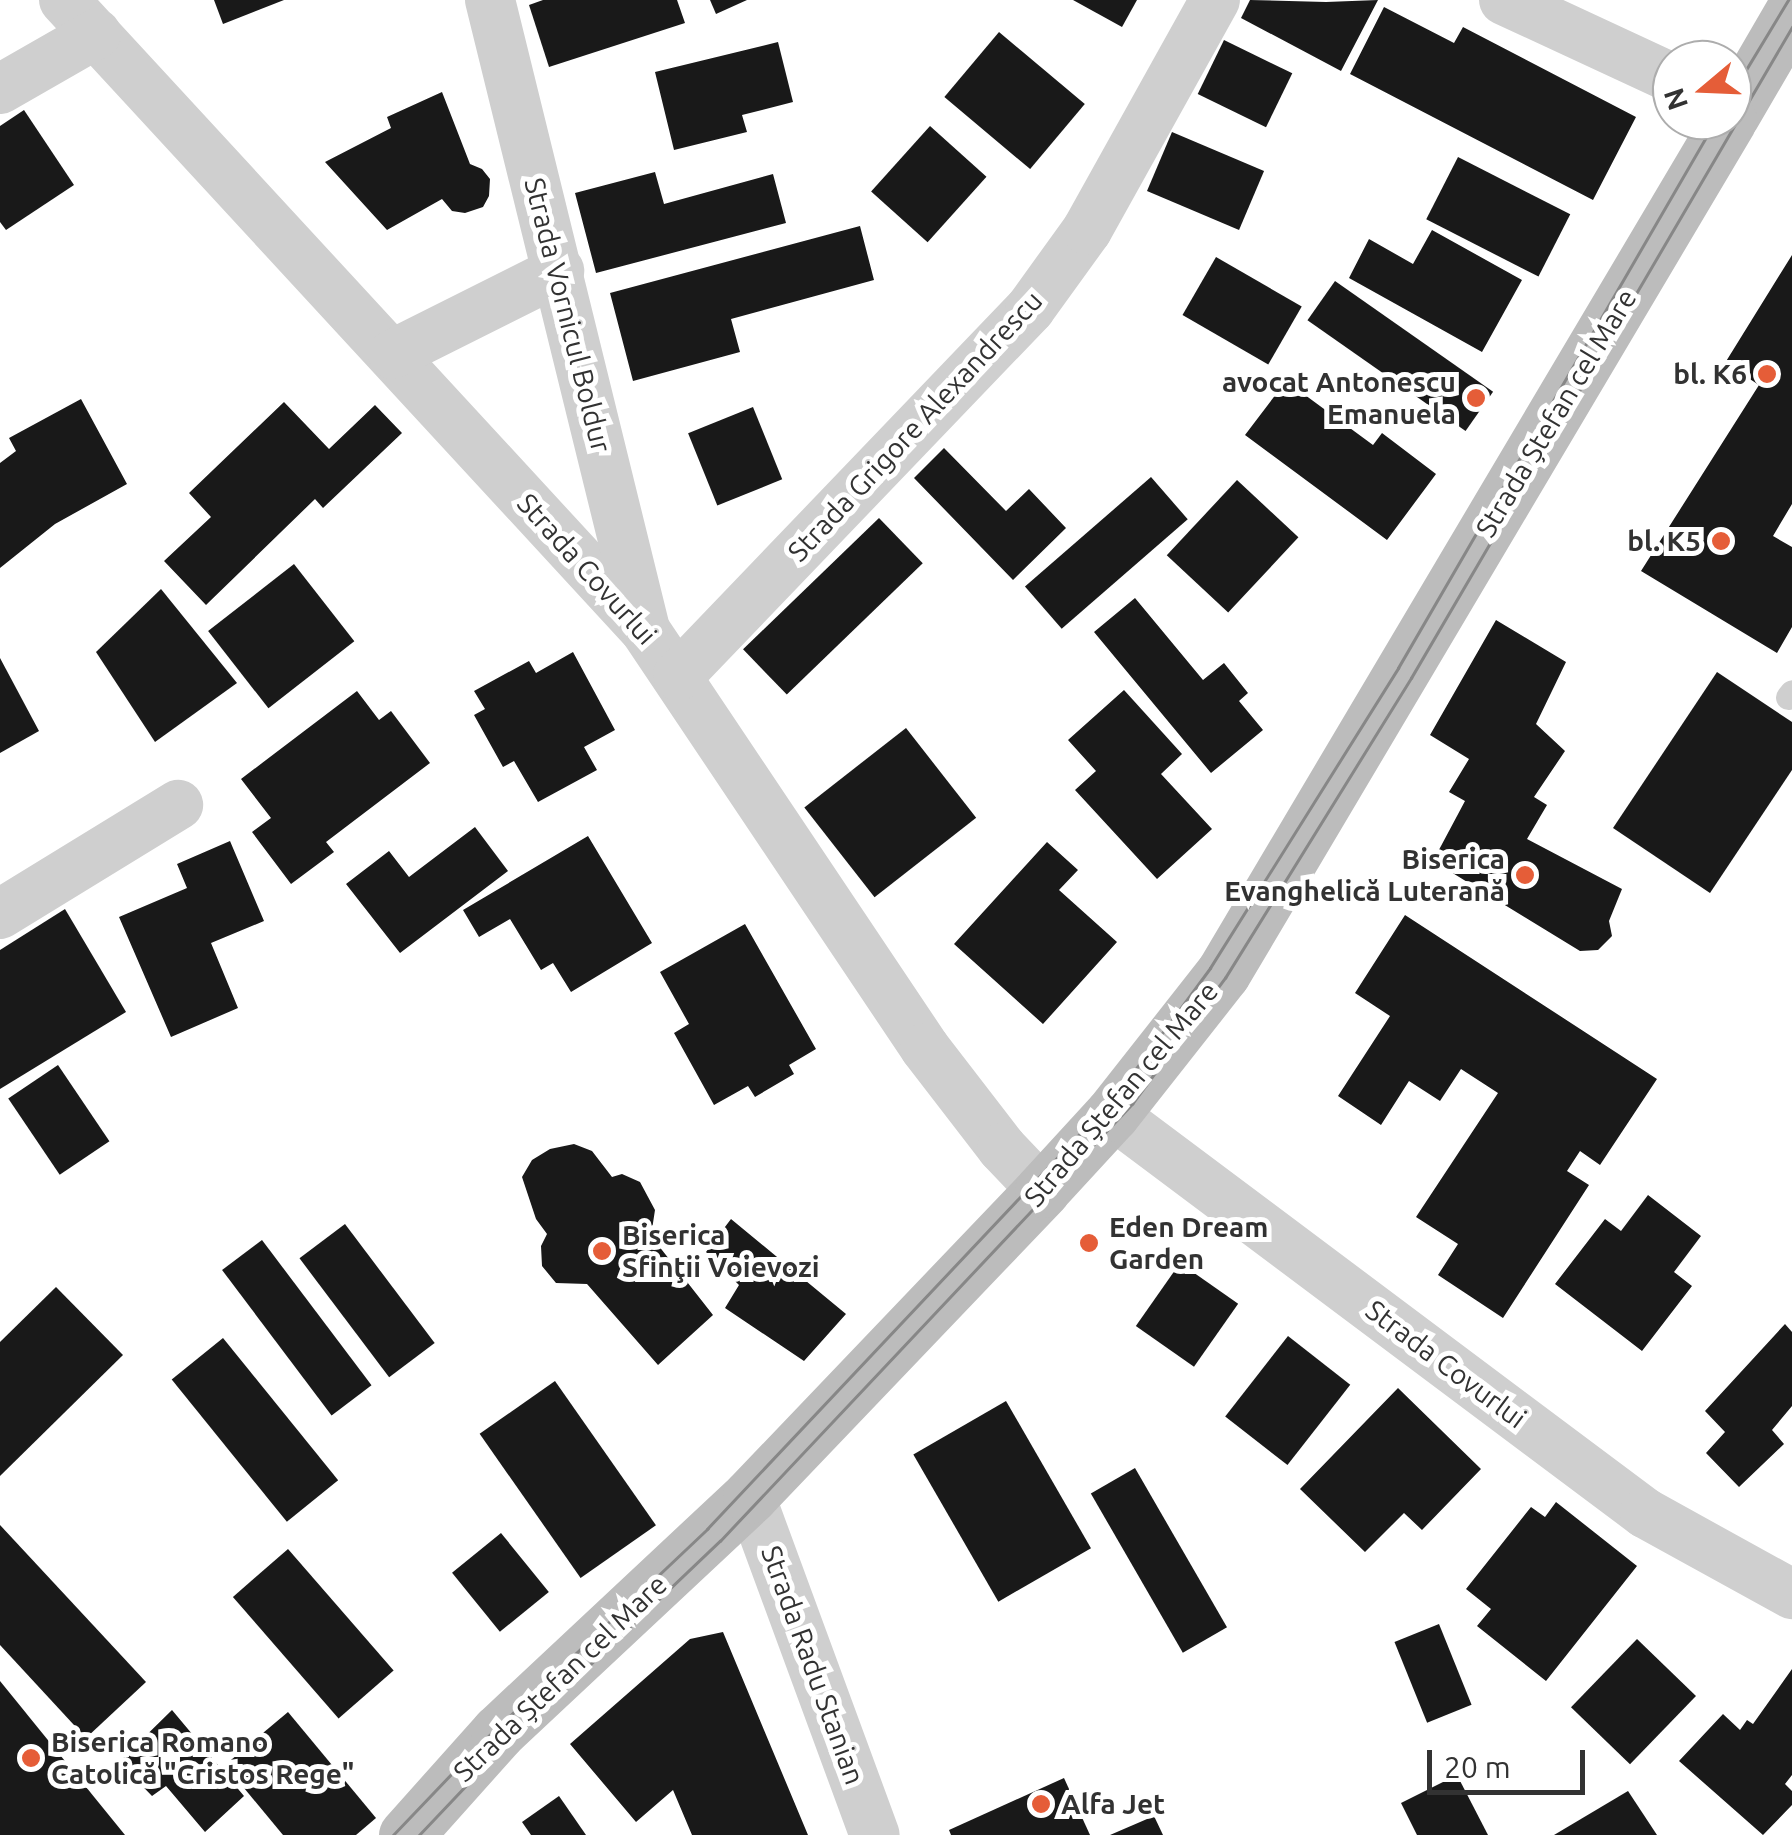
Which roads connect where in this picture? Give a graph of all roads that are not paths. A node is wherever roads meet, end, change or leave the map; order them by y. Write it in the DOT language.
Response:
graph roads {
  1 [pos="490,0"];
  2 [pos="1215,0"];
  3 [pos="1504,0"];
  4 [pos="1792,12"];
  5 [pos="80,17"];
  6 [pos="1652,69"];
  7 [pos="1752,80"];
  8 [pos="0,89"];
  9 [pos="1717,140"];
  10 [pos="558,271"];
  11 [pos="393,354"];
  12 [pos="645,630"];
  13 [pos="678,676"];
  14 [pos="178,804"];
  15 [pos="0,914"];
  16 [pos="1112,1114"];
  17 [pos="1042,1190"];
  18 [pos="750,1496"];
  19 [pos="1792,1594"];
  20 [pos="406,1835"];
  21 [pos="875,1835"];
  1 -- 10 [label="street, Strada Vornicul Boldur"];
  2 -- 13 [label="street, Strada Grigore Alexandrescu"];
  3 -- 6 [label="street"];
  4 -- 7 [label="main road, Strada Ștefan cel Mare"];
  5 -- 8 [label="street"];
  5 -- 11 [label="street, Strada Covurlui"];
  9 -- 16 [label="main road, Strada Ștefan cel Mare"];
  10 -- 11 [label="street"];
  10 -- 12 [label="street, Strada Vornicul Boldur"];
  11 -- 12 [label="street, Strada Covurlui"];
  12 -- 13 [label="street, Strada Covurlui"];
  13 -- 17 [label="street, Strada Covurlui"];
  14 -- 15 [label="street"];
  16 -- 17 [label="main road, Strada Ștefan cel Mare"];
  16 -- 19 [label="street, Strada Covurlui"];
  17 -- 18 [label="main road, Strada Ștefan cel Mare"];
  18 -- 20 [label="main road, Strada Ștefan cel Mare"];
  18 -- 21 [label="street, Strada Radu Stanian"];
}
